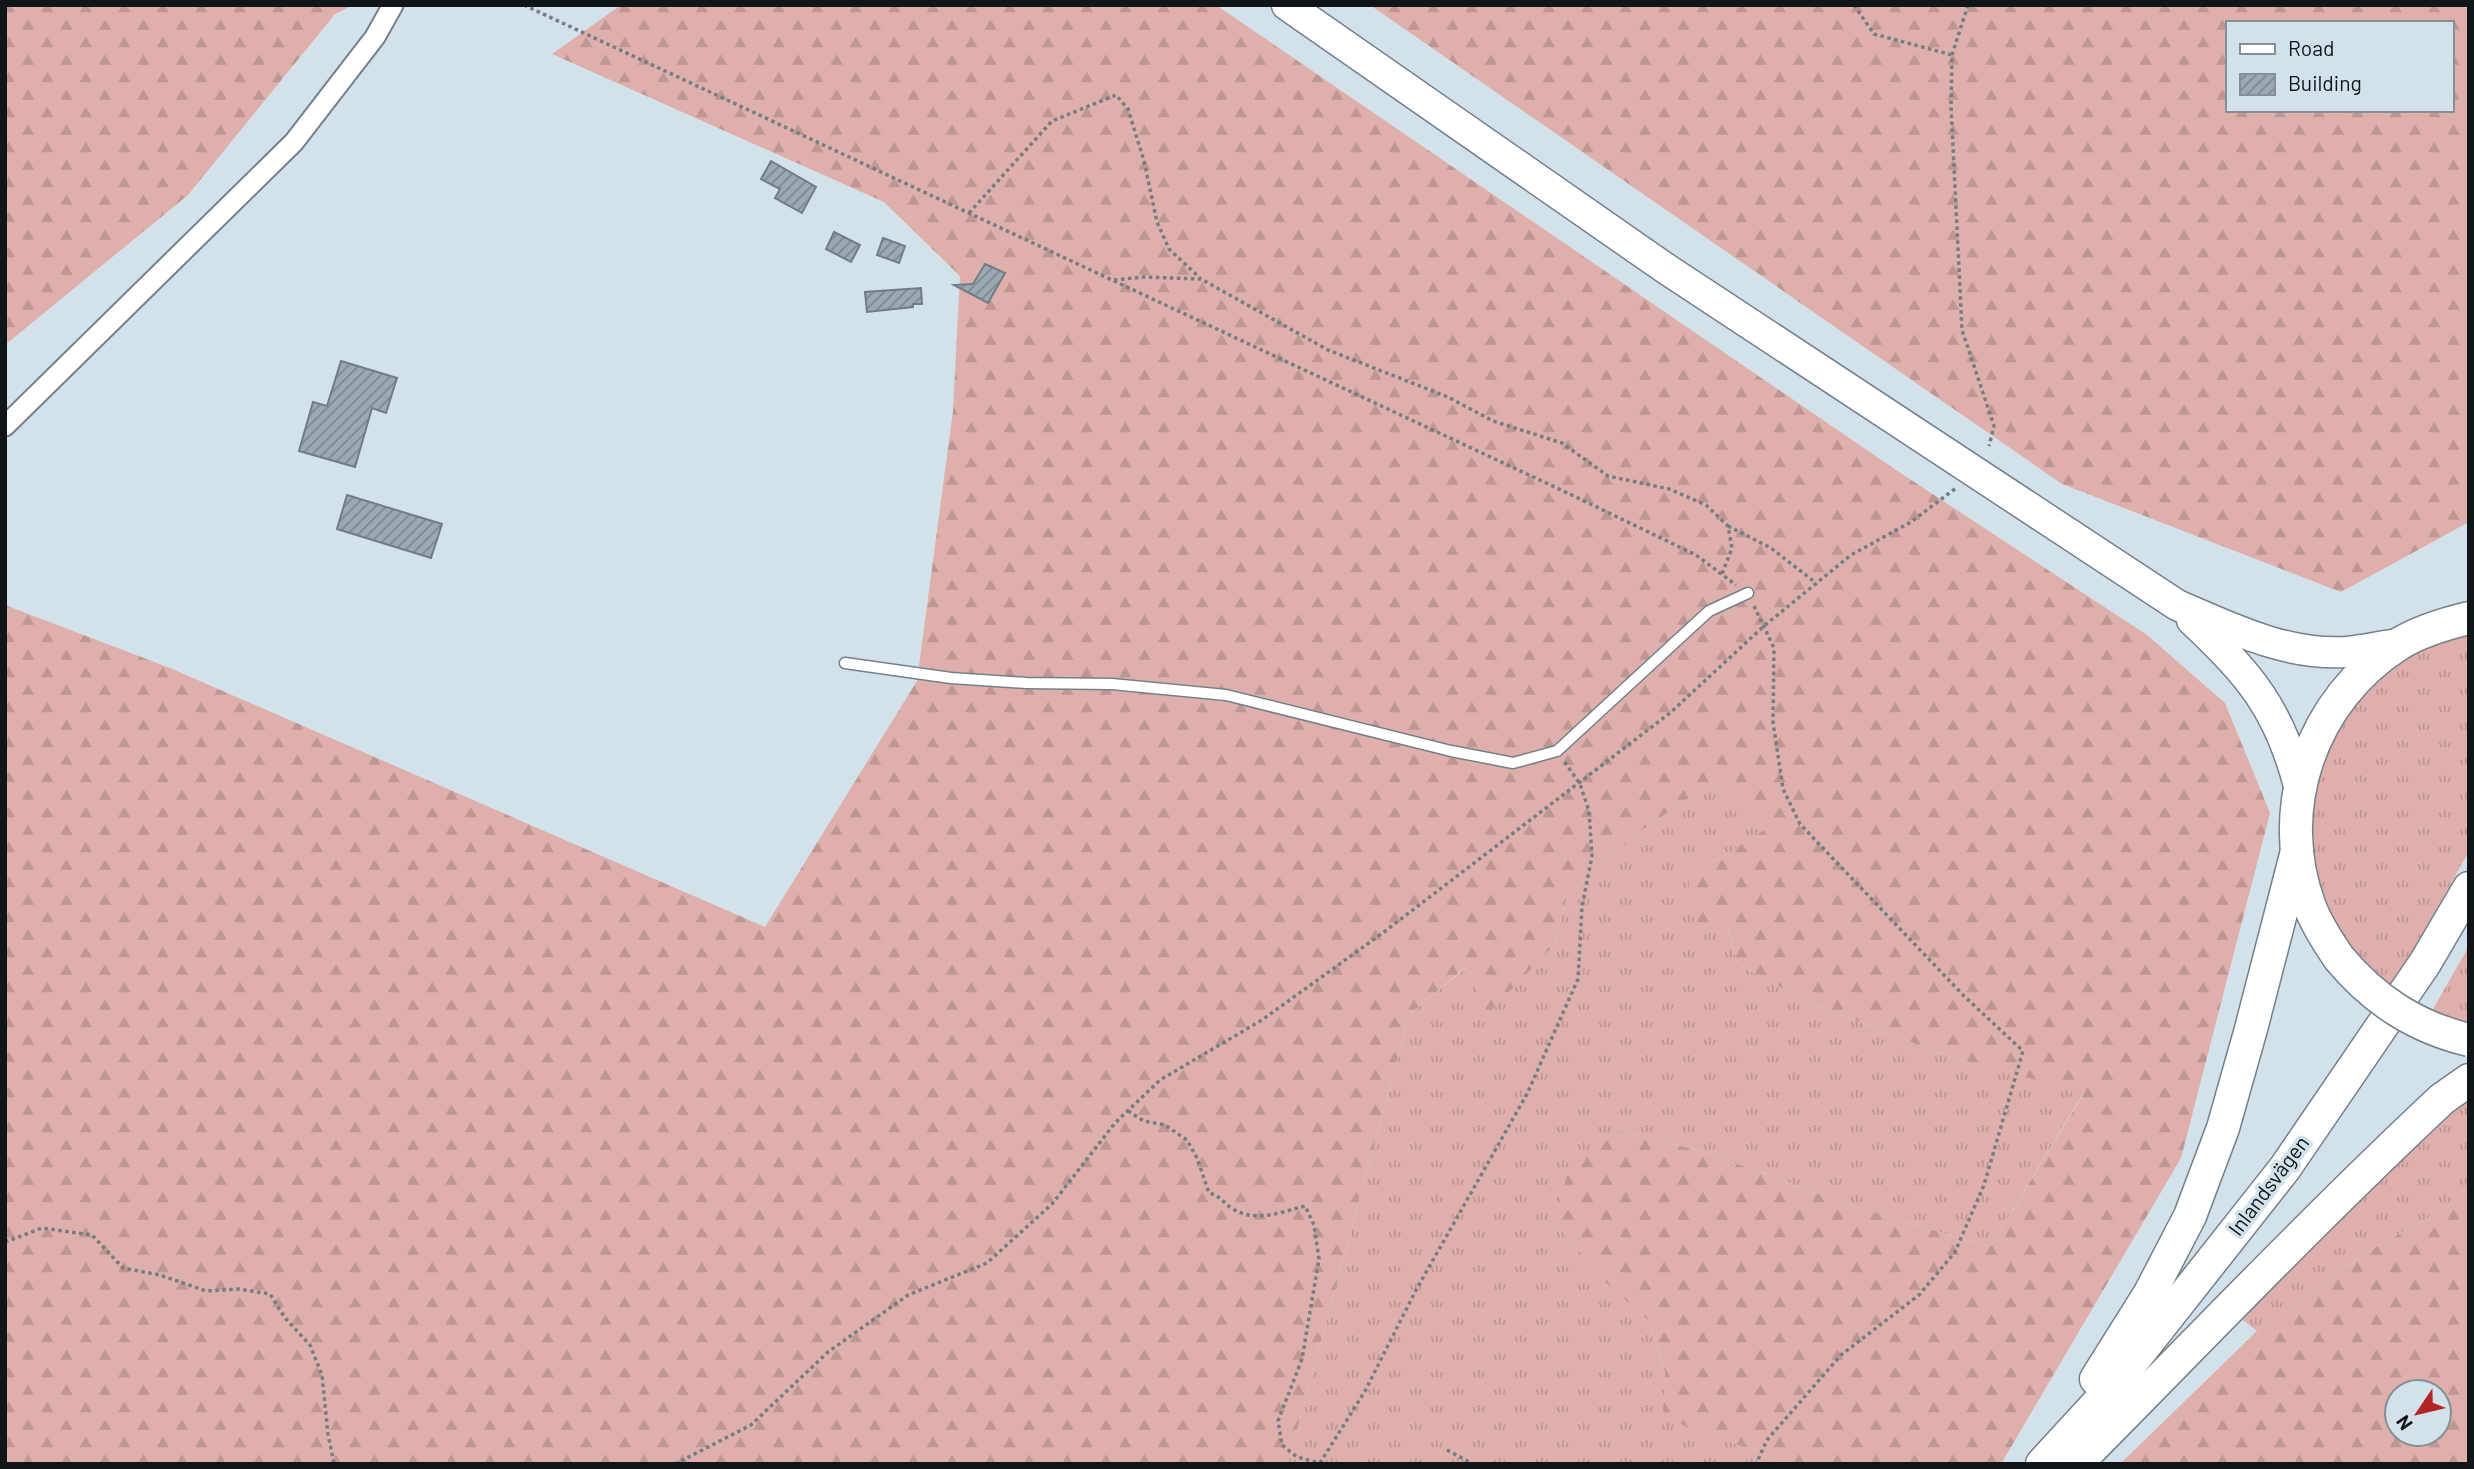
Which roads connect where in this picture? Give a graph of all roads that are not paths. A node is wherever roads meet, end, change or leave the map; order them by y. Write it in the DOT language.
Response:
graph roads {
  1 [pos="393,5"];
  2 [pos="1287,5"];
  3 [pos="5,426"];
  4 [pos="1748,593"];
  5 [pos="2469,601"];
  6 [pos="2177,605"];
  7 [pos="2457,621"];
  8 [pos="2400,643"];
  9 [pos="845,663"];
  10 [pos="2299,786"];
  11 [pos="2297,851"];
  12 [pos="2469,887"];
  13 [pos="2469,912"];
  14 [pos="2469,1040"];
  15 [pos="2469,1080"];
  16 [pos="2035,1464"];
  17 [pos="2042,1464"];
  18 [pos="2064,1464"];
  19 [pos="2076,1464"];
  1 -- 3 [label="street"];
  2 -- 6 [label="main road"];
  4 -- 9 [label="lane"];
  5 -- 7 [label="highway"];
  6 -- 8 [label="main road"];
  6 -- 10 [label="main road"];
  7 -- 8 [label="highway"];
  8 -- 10 [label="highway"];
  10 -- 11 [label="highway"];
  11 -- 14 [label="highway, bridge"];
  11 -- 16 [label="highway"];
  12 -- 17 [label="highway, Inlandsvägen"];
  13 -- 18 [label="highway, Inlandsvägen"];
  15 -- 19 [label="highway"];
}
